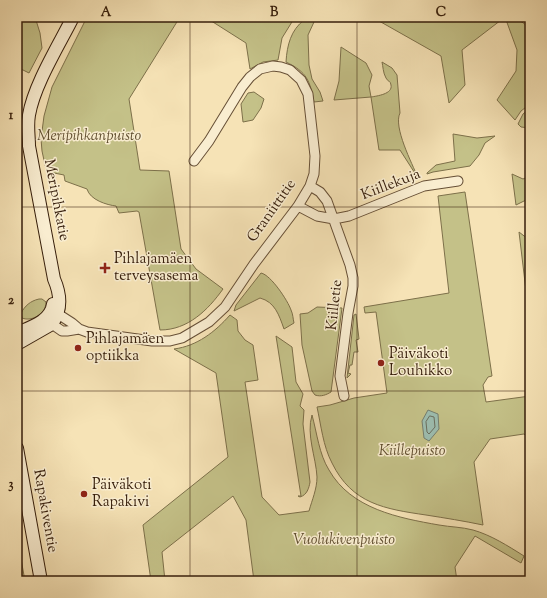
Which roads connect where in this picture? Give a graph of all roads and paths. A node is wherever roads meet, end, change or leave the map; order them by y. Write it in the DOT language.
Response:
graph roads {
  1 [pos="73,17"];
  2 [pos="194,161"];
  3 [pos="458,181"];
  4 [pos="310,186"];
  5 [pos="298,206"];
  6 [pos="334,220"];
  7 [pos="53,318"];
  8 [pos="17,332"];
  9 [pos="17,344"];
  10 [pos="344,396"];
  11 [pos="17,448"];
  12 [pos="41,581"];
  1 -- 7 [label="main road, Meripihkatie"];
  2 -- 4 [label="street, Graniittitie"];
  3 -- 6 [label="street, Kiillekuja"];
  4 -- 5 [label="street, Graniittitie"];
  4 -- 6 [label="street, Kiilletie"];
  5 -- 6 [label="street"];
  5 -- 7 [label="street, Graniittitie"];
  6 -- 10 [label="street, Kiilletie"];
  7 -- 8 [label="main road"];
  7 -- 9 [label="main road"];
  11 -- 12 [label="main road, Rapakiventie"];
}
